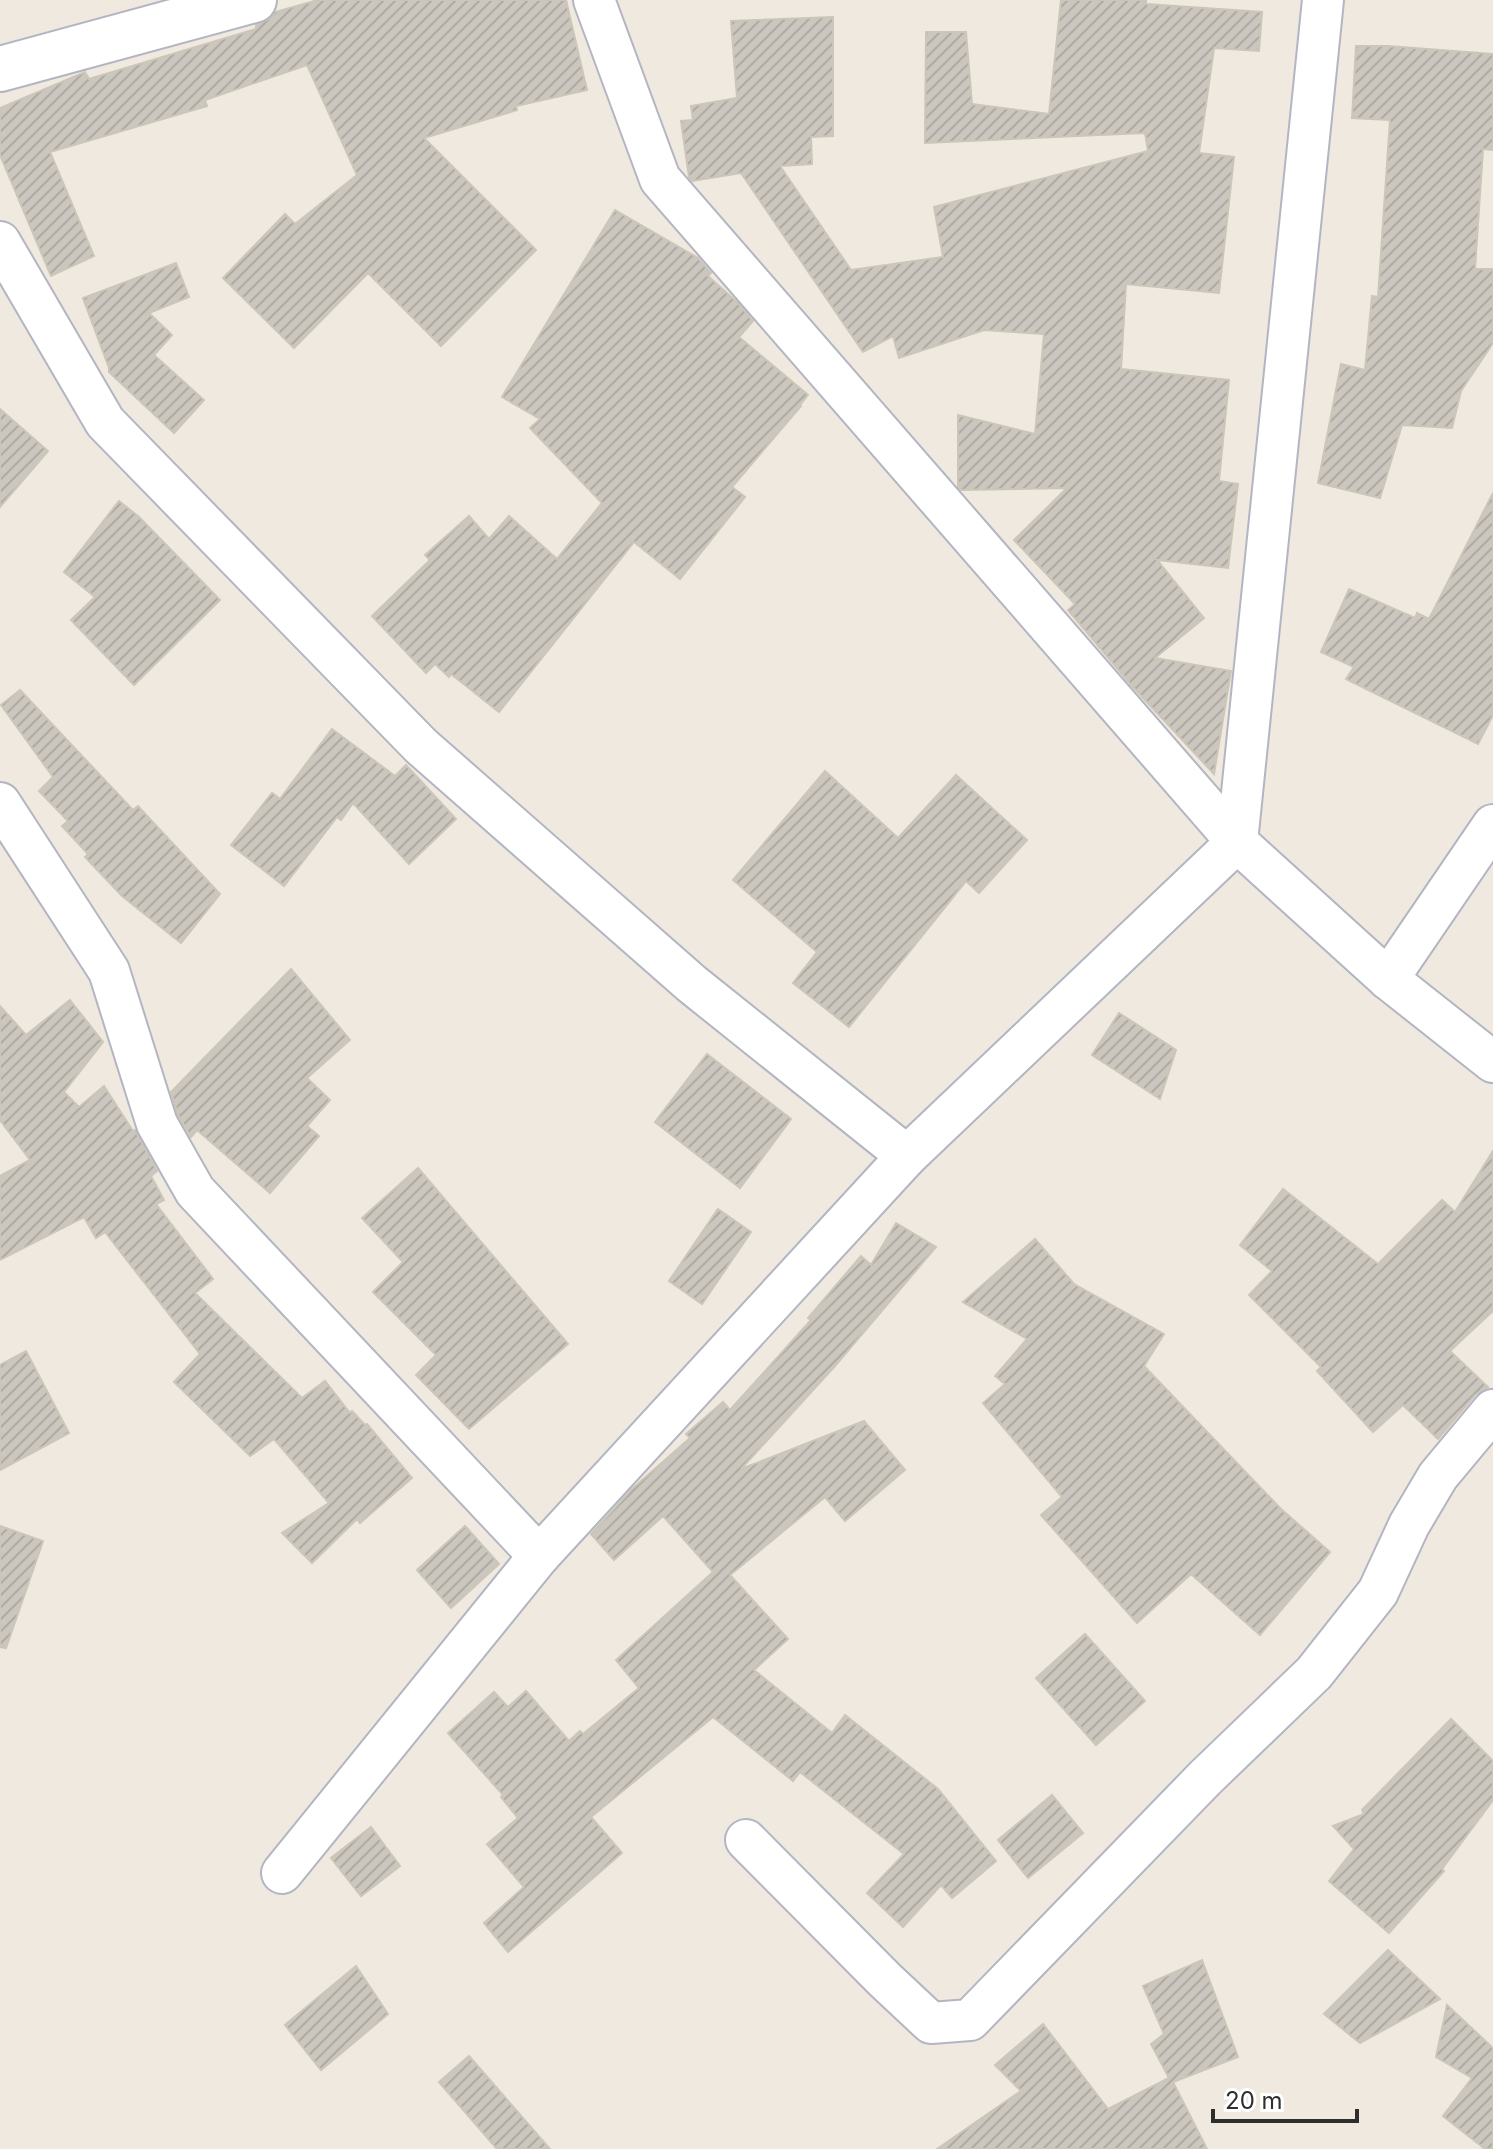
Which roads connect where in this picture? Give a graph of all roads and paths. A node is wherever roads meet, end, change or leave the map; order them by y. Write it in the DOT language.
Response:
graph roads {
  1 [pos="254,0"];
  2 [pos="594,0"];
  3 [pos="1323,0"];
  4 [pos="0,69"];
  5 [pos="0,242"];
  6 [pos="0,803"];
  7 [pos="1493,825"];
  8 [pos="1237,842"];
  9 [pos="1388,979"];
  10 [pos="1493,1062"];
  11 [pos="907,1156"];
  12 [pos="1493,1410"];
  13 [pos="539,1556"];
  14 [pos="746,1840"];
  15 [pos="282,1873"];
  1 -- 4 [label="street"];
  2 -- 8 [label="street"];
  3 -- 8 [label="street"];
  5 -- 11 [label="street"];
  6 -- 13 [label="street"];
  7 -- 9 [label="street"];
  8 -- 9 [label="street"];
  8 -- 11 [label="street"];
  9 -- 10 [label="street"];
  11 -- 13 [label="street"];
  12 -- 14 [label="street"];
  13 -- 15 [label="street"];
}
